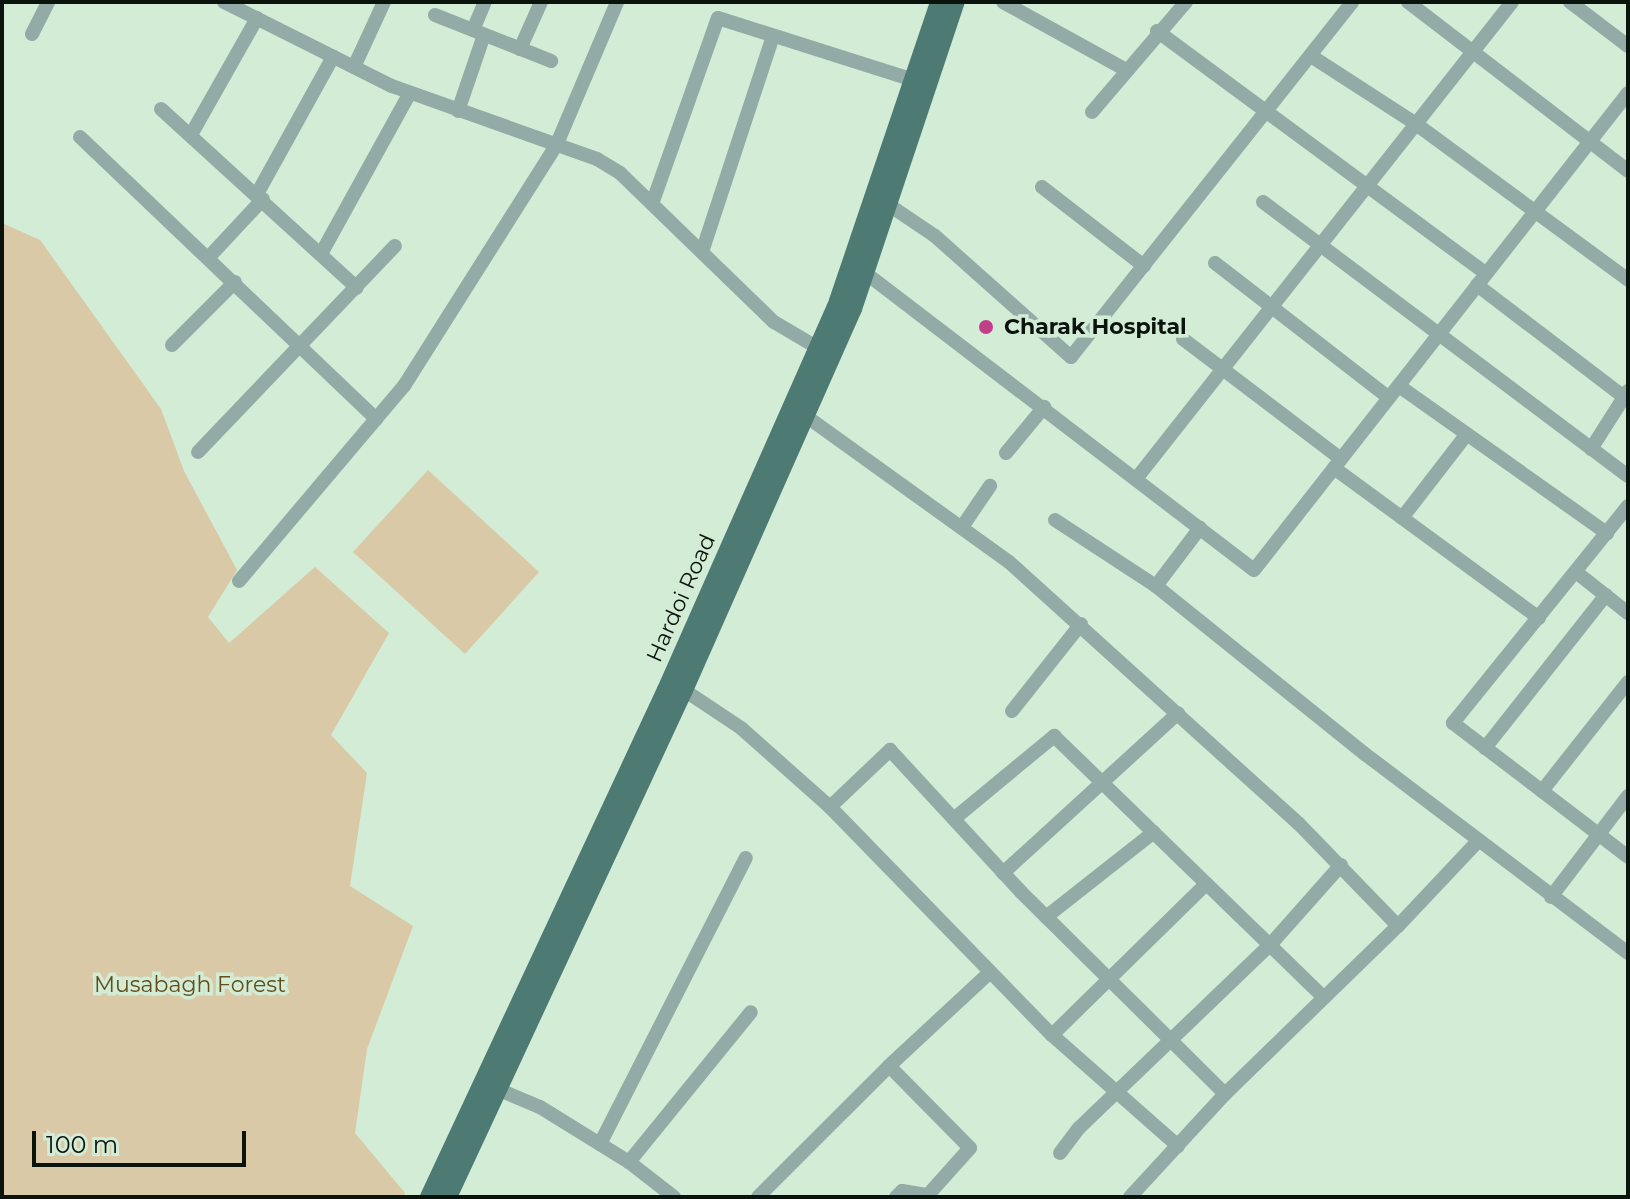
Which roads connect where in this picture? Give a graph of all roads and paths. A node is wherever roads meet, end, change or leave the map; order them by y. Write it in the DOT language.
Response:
graph roads {
  1 [pos="48,2"];
  2 [pos="224,2"];
  3 [pos="384,2"];
  4 [pos="485,2"];
  5 [pos="541,2"];
  6 [pos="617,2"];
  7 [pos="939,2"];
  8 [pos="956,2"];
  9 [pos="1003,2"];
  10 [pos="1186,2"];
  11 [pos="1352,2"];
  12 [pos="1408,2"];
  13 [pos="1512,2"];
  14 [pos="1570,2"];
  15 [pos="435,15"];
  16 [pos="257,18"];
  17 [pos="1157,31"];
  18 [pos="479,32"];
  19 [pos="32,34"];
  20 [pos="773,36"];
  21 [pos="1628,46"];
  22 [pos="520,49"];
  23 [pos="1473,52"];
  24 [pos="1311,56"];
  25 [pos="333,57"];
  26 [pos="551,61"];
  27 [pos="354,67"];
  28 [pos="1126,70"];
  29 [pos="914,80"];
  30 [pos="410,93"];
  31 [pos="1628,93"];
  32 [pos="161,109"];
  33 [pos="458,111"];
  34 [pos="1092,112"];
  35 [pos="1267,113"];
  36 [pos="1416,124"];
  37 [pos="192,133"];
  38 [pos="80,137"];
  39 [pos="1590,141"];
  40 [pos="556,146"];
  41 [pos="1628,171"];
  42 [pos="1367,186"];
  43 [pos="1042,187"];
  44 [pos="260,197"];
  45 [pos="1263,202"];
  46 [pos="652,204"];
  47 [pos="889,205"];
  48 [pos="1533,214"];
  49 [pos="395,246"];
  50 [pos="1319,246"];
  51 [pos="702,252"];
  52 [pos="321,254"];
  53 [pos="209,257"];
  54 [pos="1215,263"];
  55 [pos="1144,266"];
  56 [pos="858,267"];
  57 [pos="1482,279"];
  58 [pos="1628,280"];
  59 [pos="235,282"];
  60 [pos="357,288"];
  61 [pos="1272,307"];
  62 [pos="1436,337"];
  63 [pos="1183,339"];
  64 [pos="172,345"];
  65 [pos="302,347"];
  66 [pos="825,352"];
  67 [pos="1222,370"];
  68 [pos="1399,386"];
  69 [pos="1627,396"];
  70 [pos="1389,398"];
  71 [pos="1044,407"];
  72 [pos="806,416"];
  73 [pos="376,419"];
  74 [pos="1467,434"];
  75 [pos="1591,449"];
  76 [pos="198,452"];
  77 [pos="1006,453"];
  78 [pos="1338,464"];
  79 [pos="1628,476"];
  80 [pos="1136,479"];
  81 [pos="990,486"];
  82 [pos="1626,513"];
  83 [pos="1402,518"];
  84 [pos="1055,520"];
  85 [pos="962,527"];
  86 [pos="1200,528"];
  87 [pos="1607,533"];
  88 [pos="1576,572"];
  89 [pos="239,581"];
  90 [pos="1156,586"];
  91 [pos="1606,595"];
  92 [pos="1628,613"];
  93 [pos="1539,618"];
  94 [pos="1081,624"];
  95 [pos="690,656"];
  96 [pos="1628,682"];
  97 [pos="684,690"];
  98 [pos="1012,711"];
  99 [pos="1178,713"];
  100 [pos="1485,748"];
  101 [pos="1104,784"];
  102 [pos="1542,791"];
  103 [pos="1628,796"];
  104 [pos="830,807"];
  105 [pos="955,818"];
  106 [pos="1154,832"];
  107 [pos="1598,835"];
  108 [pos="1478,841"];
  109 [pos="1628,857"];
  110 [pos="746,858"];
  111 [pos="1341,865"];
  112 [pos="1003,873"];
  113 [pos="1206,884"];
  114 [pos="1551,897"];
  115 [pos="1046,917"];
  116 [pos="1398,926"];
  117 [pos="1270,945"];
  118 [pos="1628,953"];
  119 [pos="990,972"];
  120 [pos="1109,978"];
  121 [pos="1324,998"];
  122 [pos="751,1012"];
  123 [pos="1052,1035"];
  124 [pos="1171,1040"];
  125 [pos="889,1066"];
  126 [pos="490,1087"];
  127 [pos="1119,1092"];
  128 [pos="1225,1094"];
  129 [pos="600,1144"];
  130 [pos="1178,1146"];
  131 [pos="1060,1153"];
  132 [pos="629,1162"];
  133 [pos="429,1197"];
  134 [pos="448,1197"];
  135 [pos="674,1197"];
  136 [pos="758,1197"];
  137 [pos="896,1197"];
  138 [pos="1130,1197"];
  1 -- 19 [label="street"];
  2 -- 16 [label="street"];
  3 -- 27 [label="street"];
  4 -- 18 [label="street"];
  5 -- 22 [label="street"];
  6 -- 40 [label="street"];
  7 -- 29 [label="main road, Hardoi Road"];
  8 -- 47 [label="main road, Hardoi Road"];
  9 -- 28 [label="street"];
  10 -- 17 [label="street"];
  11 -- 24 [label="street"];
  12 -- 23 [label="street"];
  13 -- 23 [label="street"];
  14 -- 21 [label="street"];
  15 -- 18 [label="street"];
  16 -- 25 [label="street"];
  16 -- 37 [label="street"];
  17 -- 28 [label="street"];
  17 -- 35 [label="street"];
  18 -- 22 [label="street"];
  18 -- 33 [label="street"];
  20 -- 29 [label="street"];
  20 -- 46 [label="street"];
  20 -- 51 [label="street"];
  22 -- 26 [label="street"];
  23 -- 36 [label="street"];
  23 -- 39 [label="street"];
  24 -- 35 [label="street"];
  24 -- 36 [label="street"];
  25 -- 27 [label="street"];
  25 -- 44 [label="street"];
  27 -- 30 [label="street"];
  28 -- 34 [label="street"];
  29 -- 56 [label="main road, Hardoi Road"];
  30 -- 33 [label="street"];
  30 -- 52 [label="street"];
  31 -- 39 [label="street"];
  32 -- 37 [label="street"];
  33 -- 40 [label="street"];
  35 -- 42 [label="street"];
  35 -- 55 [label="street"];
  36 -- 42 [label="street"];
  36 -- 48 [label="street"];
  37 -- 44 [label="street"];
  38 -- 53 [label="street"];
  39 -- 41 [label="street"];
  39 -- 48 [label="street"];
  40 -- 46 [label="street"];
  40 -- 73 [label="street"];
  42 -- 50 [label="street"];
  42 -- 57 [label="street"];
  43 -- 55 [label="street"];
  44 -- 52 [label="street"];
  44 -- 53 [label="street"];
  45 -- 50 [label="street"];
  46 -- 51 [label="street"];
  47 -- 55 [label="street"];
  47 -- 56 [label="main road, Hardoi Road"];
  48 -- 57 [label="street"];
  48 -- 58 [label="street"];
  49 -- 60 [label="street"];
  50 -- 61 [label="street"];
  50 -- 62 [label="street"];
  51 -- 66 [label="street"];
  52 -- 60 [label="street"];
  53 -- 59 [label="street"];
  54 -- 61 [label="street"];
  56 -- 66 [label="main road, Hardoi Road"];
  56 -- 71 [label="street"];
  57 -- 62 [label="street"];
  57 -- 69 [label="street"];
  59 -- 64 [label="street"];
  59 -- 65 [label="street"];
  60 -- 65 [label="street"];
  61 -- 67 [label="street"];
  61 -- 70 [label="street"];
  62 -- 68 [label="street"];
  62 -- 75 [label="street"];
  63 -- 67 [label="street"];
  65 -- 73 [label="street"];
  65 -- 76 [label="street"];
  66 -- 72 [label="main road, Hardoi Road"];
  66 -- 95 [label="main road, Hardoi Road"];
  67 -- 78 [label="street"];
  67 -- 80 [label="street"];
  68 -- 70 [label="street"];
  68 -- 74 [label="street"];
  69 -- 75 [label="street"];
  70 -- 78 [label="street"];
  71 -- 77 [label="street"];
  71 -- 80 [label="street"];
  72 -- 85 [label="street"];
  72 -- 95 [label="main road, Hardoi Road"];
  73 -- 89 [label="street"];
  74 -- 83 [label="street"];
  74 -- 87 [label="street"];
  75 -- 79 [label="street"];
  78 -- 83 [label="street"];
  78 -- 86 [label="street"];
  80 -- 86 [label="street"];
  81 -- 85 [label="street"];
  82 -- 87 [label="street"];
  83 -- 93 [label="street"];
  84 -- 90 [label="street"];
  85 -- 94 [label="street"];
  86 -- 90 [label="street"];
  87 -- 88 [label="street"];
  88 -- 91 [label="street"];
  88 -- 93 [label="street"];
  90 -- 108 [label="street"];
  91 -- 92 [label="street"];
  91 -- 100 [label="street"];
  93 -- 100 [label="street"];
  94 -- 98 [label="street"];
  94 -- 99 [label="street"];
  95 -- 97 [label="main road, Hardoi Road"];
  95 -- 126 [label="main road, Hardoi Road"];
  96 -- 102 [label="street"];
  97 -- 104 [label="street"];
  97 -- 126 [label="main road, Hardoi Road"];
  99 -- 101 [label="street"];
  99 -- 111 [label="street"];
  100 -- 102 [label="street"];
  101 -- 105 [label="street"];
  101 -- 106 [label="street"];
  101 -- 112 [label="street"];
  102 -- 107 [label="street"];
  103 -- 107 [label="street"];
  104 -- 105 [label="street"];
  104 -- 119 [label="street"];
  105 -- 112 [label="street"];
  106 -- 113 [label="street"];
  106 -- 115 [label="street"];
  107 -- 109 [label="street"];
  107 -- 114 [label="street"];
  108 -- 114 [label="street"];
  108 -- 116 [label="street"];
  110 -- 129 [label="street"];
  111 -- 116 [label="street"];
  111 -- 117 [label="street"];
  112 -- 115 [label="street"];
  113 -- 117 [label="street"];
  113 -- 120 [label="street"];
  114 -- 118 [label="street"];
  115 -- 120 [label="street"];
  116 -- 121 [label="street"];
  117 -- 121 [label="street"];
  117 -- 124 [label="street"];
  119 -- 123 [label="street"];
  119 -- 125 [label="street"];
  120 -- 123 [label="street"];
  120 -- 124 [label="street"];
  121 -- 128 [label="street"];
  122 -- 132 [label="street"];
  123 -- 127 [label="street"];
  124 -- 127 [label="street"];
  124 -- 128 [label="street"];
  125 -- 136 [label="street"];
  125 -- 137 [label="street"];
  126 -- 129 [label="street"];
  126 -- 133 [label="main road, Hardoi Road"];
  126 -- 134 [label="main road, Hardoi Road"];
  127 -- 130 [label="street"];
  127 -- 131 [label="street"];
  128 -- 130 [label="street"];
  129 -- 132 [label="street"];
  130 -- 138 [label="street"];
  132 -- 135 [label="street"];
}
